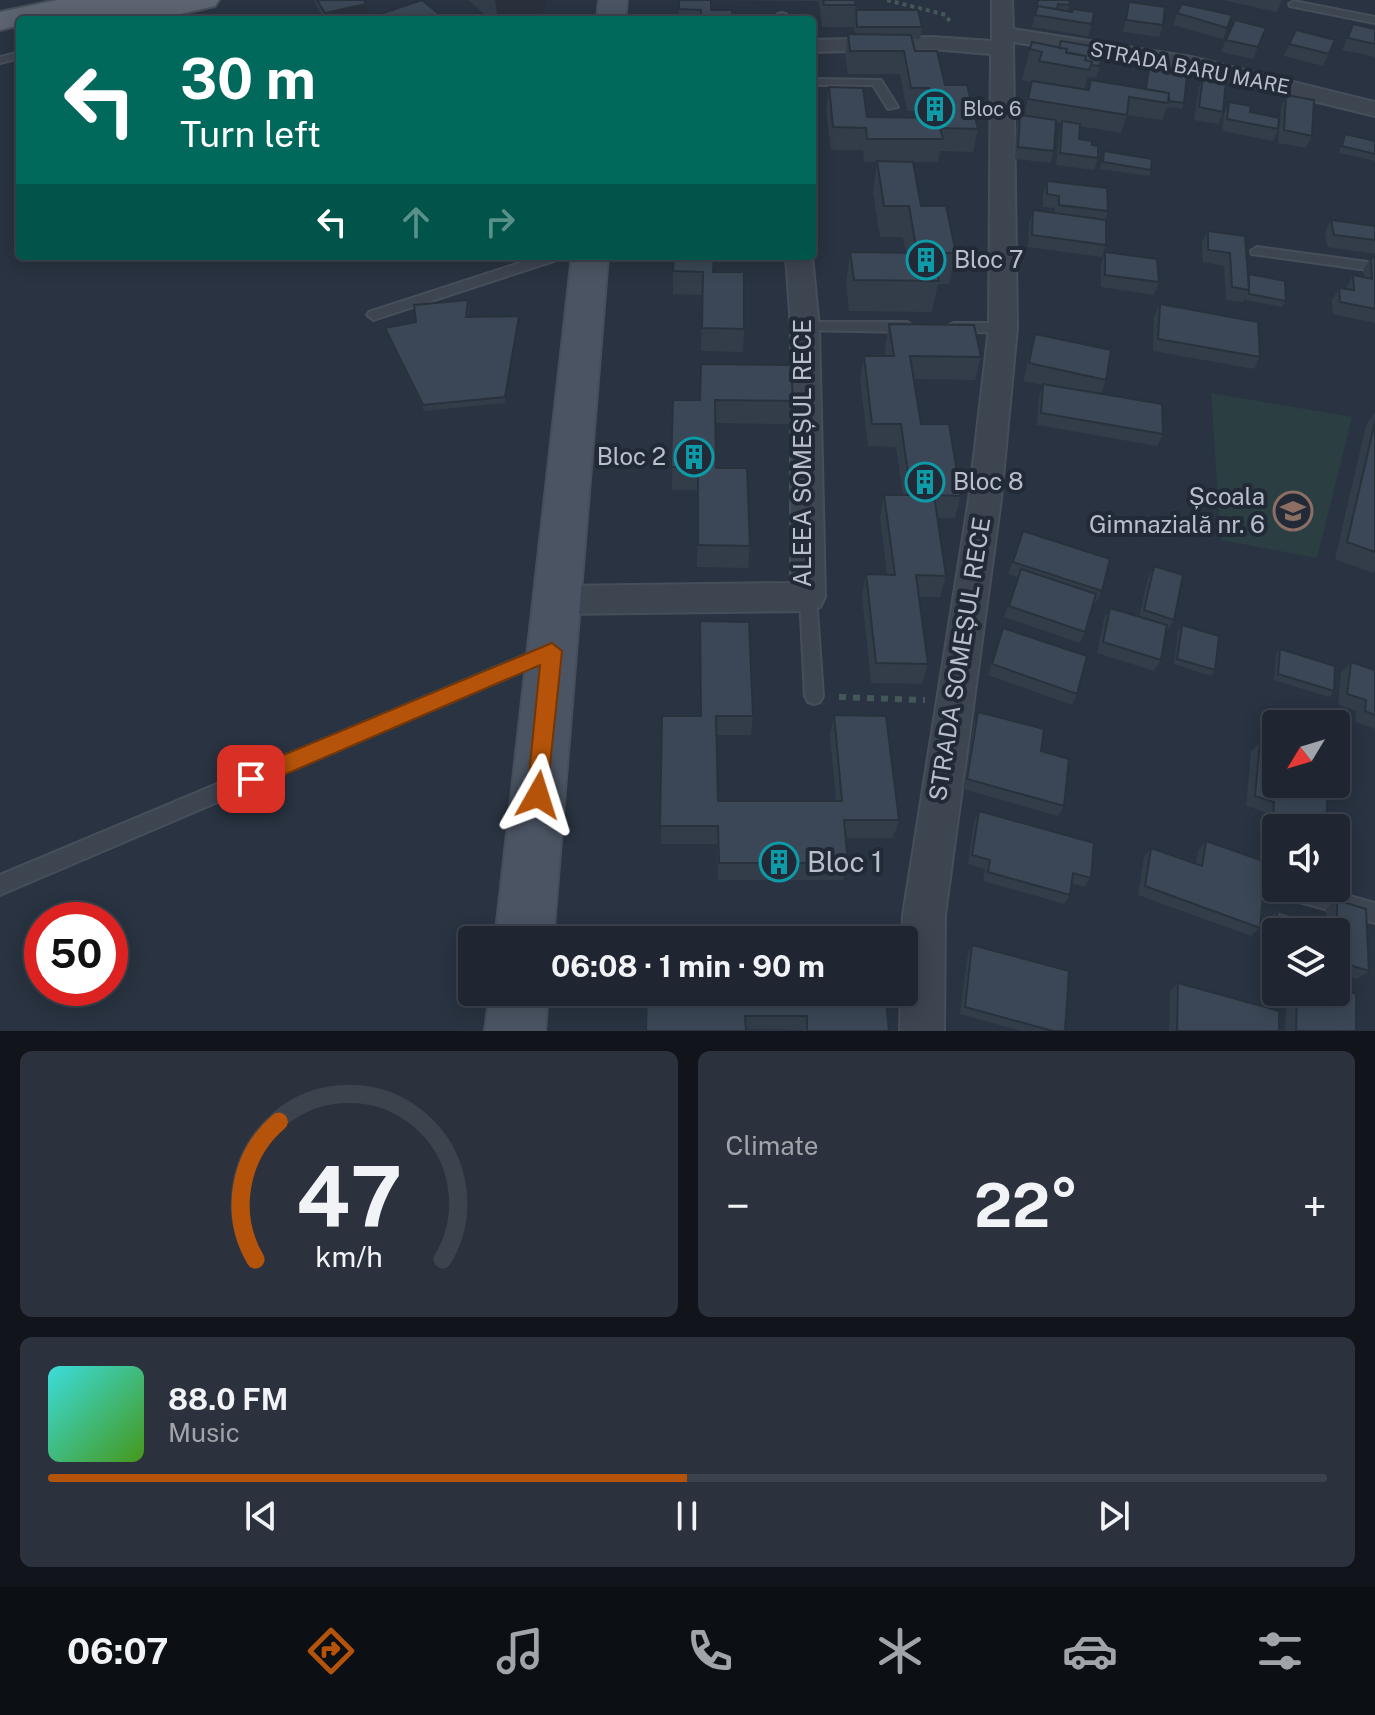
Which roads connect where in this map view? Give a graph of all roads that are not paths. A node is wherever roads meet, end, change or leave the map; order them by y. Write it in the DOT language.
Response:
graph roads {
  1 [pos="31,0"];
  2 [pos="95,0"];
  3 [pos="149,0"];
  4 [pos="205,0"];
  5 [pos="1002,0"];
  6 [pos="1294,4"];
  7 [pos="0,7"];
  8 [pos="23,16"];
  9 [pos="79,16"];
  10 [pos="136,16"];
  11 [pos="1375,20"];
  12 [pos="1003,41"];
  13 [pos="816,46"];
  14 [pos="816,82"];
  15 [pos="892,107"];
  16 [pos="1375,109"];
  17 [pos="1257,251"];
  18 [pos="543,260"];
  19 [pos="590,260"];
  20 [pos="799,260"];
  21 [pos="1375,267"];
  22 [pos="374,315"];
  23 [pos="805,327"];
  24 [pos="1003,328"];
  25 [pos="808,597"];
  26 [pos="558,600"];
  27 [pos="552,651"];
  28 [pos="814,696"];
  29 [pos="0,885"];
  30 [pos="1335,902"];
  31 [pos="1375,913"];
  32 [pos="525,926"];
  33 [pos="518,1006"];
  34 [pos="515,1031"];
  35 [pos="922,1031"];
  1 -- 7 [label="main road"];
  2 -- 8 [label="main road"];
  3 -- 9 [label="main road"];
  4 -- 10 [label="main road"];
  5 -- 12 [label="street, STRADA SOMEȘUL RECE"];
  6 -- 11 [label="lane"];
  12 -- 13 [label="street"];
  12 -- 16 [label="street, STRADA BARU MARE"];
  12 -- 24 [label="street, STRADA SOMEȘUL RECE"];
  14 -- 15 [label="lane"];
  17 -- 21 [label="lane"];
  18 -- 22 [label="lane"];
  19 -- 26 [label="main road"];
  20 -- 23 [label="street, ALEEA SOMEȘUL RECE"];
  23 -- 24 [label="lane"];
  23 -- 25 [label="street, ALEEA SOMEȘUL RECE"];
  24 -- 35 [label="street, STRADA SOMEȘUL RECE"];
  25 -- 26 [label="street, ALEEA SOMEȘUL RECE"];
  25 -- 28 [label="lane"];
  26 -- 27 [label="main road"];
  27 -- 29 [label="lane"];
  27 -- 32 [label="main road"];
  30 -- 31 [label="lane"];
  33 -- 34 [label="main road"];
}
